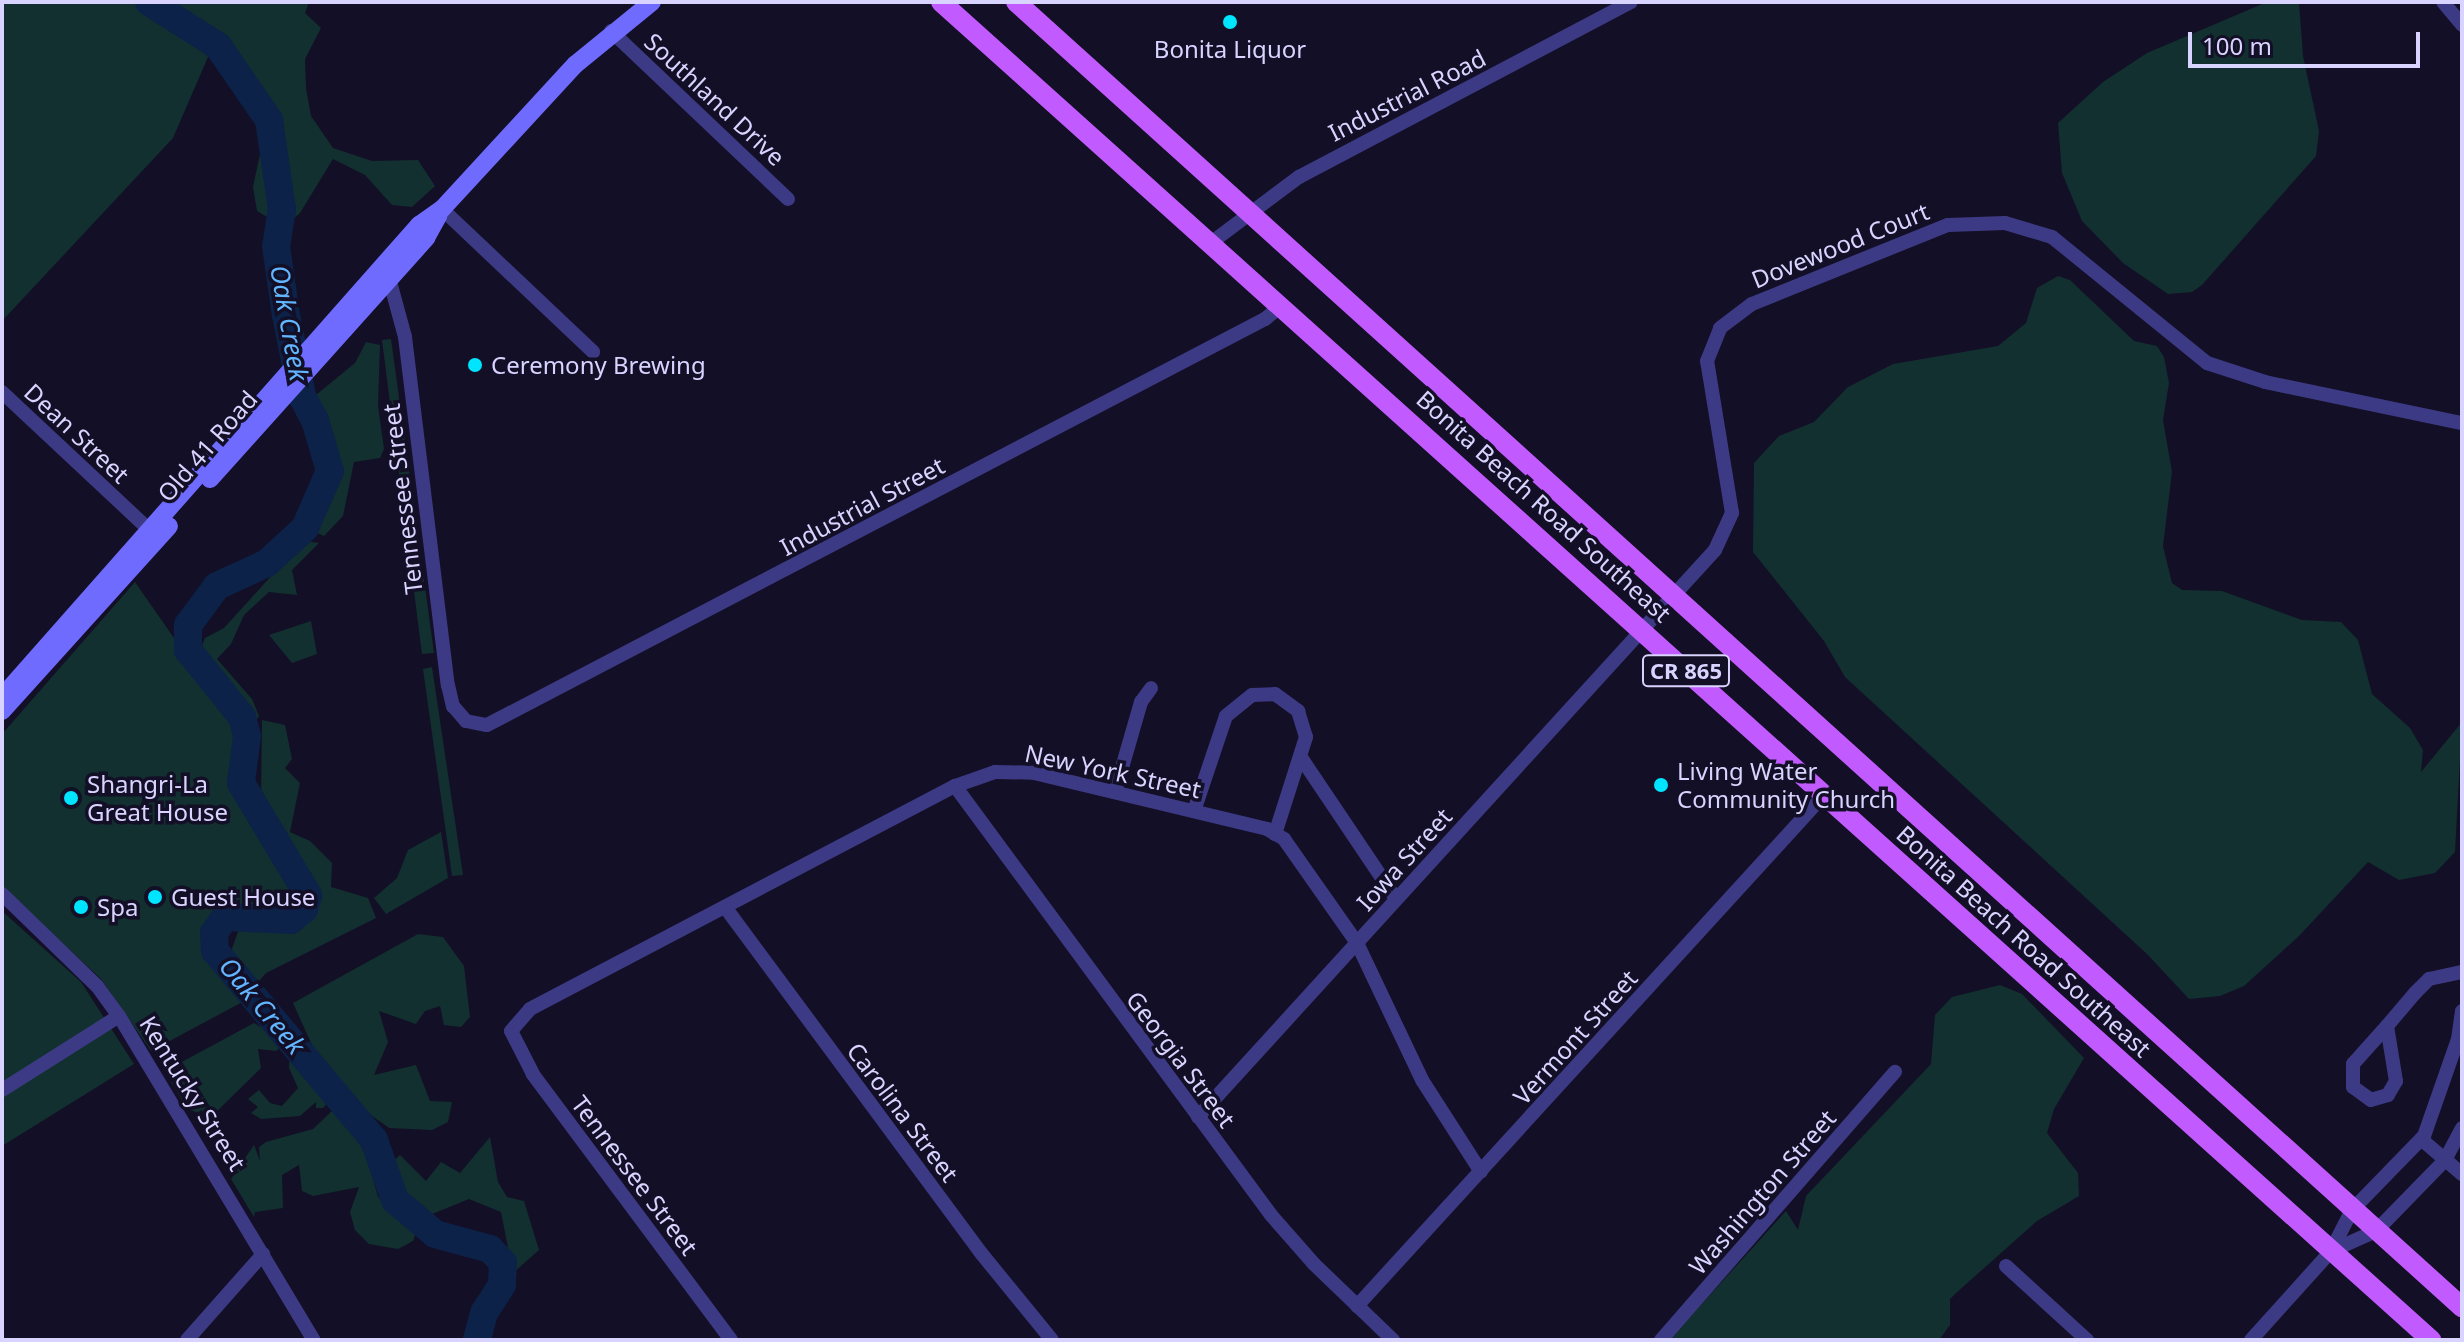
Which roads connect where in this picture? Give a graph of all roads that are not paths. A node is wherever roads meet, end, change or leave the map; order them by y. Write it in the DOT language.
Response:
graph roads {
  1 [pos="652,2"];
  2 [pos="941,2"];
  3 [pos="1016,2"];
  4 [pos="1631,2"];
  5 [pos="2443,2"];
  6 [pos="2462,25"];
  7 [pos="611,31"];
  8 [pos="788,199"];
  9 [pos="442,209"];
  10 [pos="1248,211"];
  11 [pos="1212,242"];
  12 [pos="389,278"];
  13 [pos="1282,305"];
  14 [pos="321,343"];
  15 [pos="593,352"];
  16 [pos="2,392"];
  17 [pos="2462,423"];
  18 [pos="153,534"];
  19 [pos="1672,595"];
  20 [pos="1642,631"];
  21 [pos="1151,688"];
  22 [pos="2,697"];
  23 [pos="2,711"];
  24 [pos="459,713"];
  25 [pos="1302,759"];
  26 [pos="955,786"];
  27 [pos="1115,792"];
  28 [pos="1824,795"];
  29 [pos="1194,811"];
  30 [pos="1275,834"];
  31 [pos="2,894"];
  32 [pos="1396,899"];
  33 [pos="725,907"];
  34 [pos="1357,943"];
  35 [pos="2462,972"];
  36 [pos="2462,1011"];
  37 [pos="119,1016"];
  38 [pos="2387,1026"];
  39 [pos="511,1031"];
  40 [pos="2460,1045"];
  41 [pos="1895,1072"];
  42 [pos="2,1090"];
  43 [pos="1198,1117"];
  44 [pos="2462,1128"];
  45 [pos="2421,1139"];
  46 [pos="2445,1160"];
  47 [pos="1481,1172"];
  48 [pos="2462,1174"];
  49 [pos="2352,1210"];
  50 [pos="2376,1231"];
  51 [pos="2331,1251"];
  52 [pos="263,1254"];
  53 [pos="2006,1266"];
  54 [pos="1357,1306"];
  55 [pos="2462,1307"];
  56 [pos="187,1340"];
  57 [pos="314,1340"];
  58 [pos="731,1340"];
  59 [pos="1052,1340"];
  60 [pos="1393,1340"];
  61 [pos="1661,1340"];
  62 [pos="2087,1340"];
  63 [pos="2251,1340"];
  64 [pos="2431,1340"];
  1 -- 7 [label="street, Old 41 Road"];
  2 -- 11 [label="main road, Bonita Beach Road Southeast / CR 865"];
  3 -- 10 [label="main road, Bonita Beach Road Southeast / CR 865"];
  4 -- 10 [label="street, Industrial Road"];
  5 -- 6 [label="street"];
  7 -- 8 [label="street, Southland Drive"];
  7 -- 9 [label="street, Old 41 Road"];
  9 -- 12 [label="street, Old 41 Road"];
  9 -- 14 [label="street, Old 41 Road"];
  9 -- 15 [label="street"];
  10 -- 11 [label="street, Industrial Road"];
  10 -- 19 [label="main road, Bonita Beach Road Southeast / CR 865"];
  11 -- 13 [label="main road, Bonita Beach Road Southeast / CR 865"];
  12 -- 14 [label="street, Old 41 Road"];
  12 -- 24 [label="street, Tennessee Street"];
  13 -- 20 [label="main road, Bonita Beach Road Southeast / CR 865"];
  13 -- 24 [label="street, Industrial Street"];
  14 -- 18 [label="street, Old 41 Road"];
  16 -- 18 [label="street, Dean Street"];
  17 -- 19 [label="street, Dovewood Court"];
  18 -- 22 [label="street, Old 41 Road"];
  18 -- 23 [label="street, Old 41 Road"];
  19 -- 20 [label="street, Dovewood Court"];
  19 -- 49 [label="main road, Bonita Beach Road Southeast / CR 865"];
  20 -- 28 [label="main road, Bonita Beach Road Southeast / CR 865"];
  20 -- 32 [label="street, Iowa Street"];
  21 -- 27 [label="street"];
  25 -- 29 [label="street"];
  25 -- 30 [label="street"];
  25 -- 32 [label="street"];
  26 -- 27 [label="street, New York Street"];
  26 -- 33 [label="street, New York Street"];
  26 -- 43 [label="street, Georgia Street"];
  27 -- 29 [label="street, New York Street"];
  28 -- 47 [label="street, Vermont Street"];
  28 -- 51 [label="main road, Bonita Beach Road Southeast / CR 865"];
  29 -- 30 [label="street, New York Street"];
  30 -- 34 [label="street, New York Street"];
  31 -- 37 [label="street, Kentucky Street"];
  32 -- 34 [label="street, Iowa Street"];
  33 -- 39 [label="street, New York Street"];
  33 -- 59 [label="street, Carolina Street"];
  34 -- 43 [label="street, Iowa Street"];
  34 -- 47 [label="street, New York Street"];
  35 -- 38 [label="street"];
  36 -- 40 [label="street"];
  37 -- 42 [label="street"];
  37 -- 52 [label="street, Kentucky Street"];
  38 -- 38 [label="street"];
  39 -- 58 [label="street, Tennessee Street"];
  40 -- 45 [label="street"];
  41 -- 61 [label="street, Washington Street"];
  43 -- 54 [label="street, Georgia Street"];
  44 -- 46 [label="street"];
  45 -- 46 [label="street"];
  45 -- 49 [label="street"];
  46 -- 48 [label="street"];
  46 -- 50 [label="street"];
  47 -- 54 [label="street, Vermont Street"];
  49 -- 50 [label="main road, Bonita Beach Road Southeast / CR 865"];
  49 -- 51 [label="street"];
  50 -- 51 [label="street"];
  50 -- 55 [label="main road, Bonita Beach Road Southeast / CR 865"];
  51 -- 63 [label="street"];
  51 -- 64 [label="main road, Bonita Beach Road Southeast / CR 865"];
  52 -- 56 [label="street"];
  52 -- 57 [label="street, Kentucky Street"];
  53 -- 62 [label="street"];
  54 -- 60 [label="street, Georgia Street"];
}
